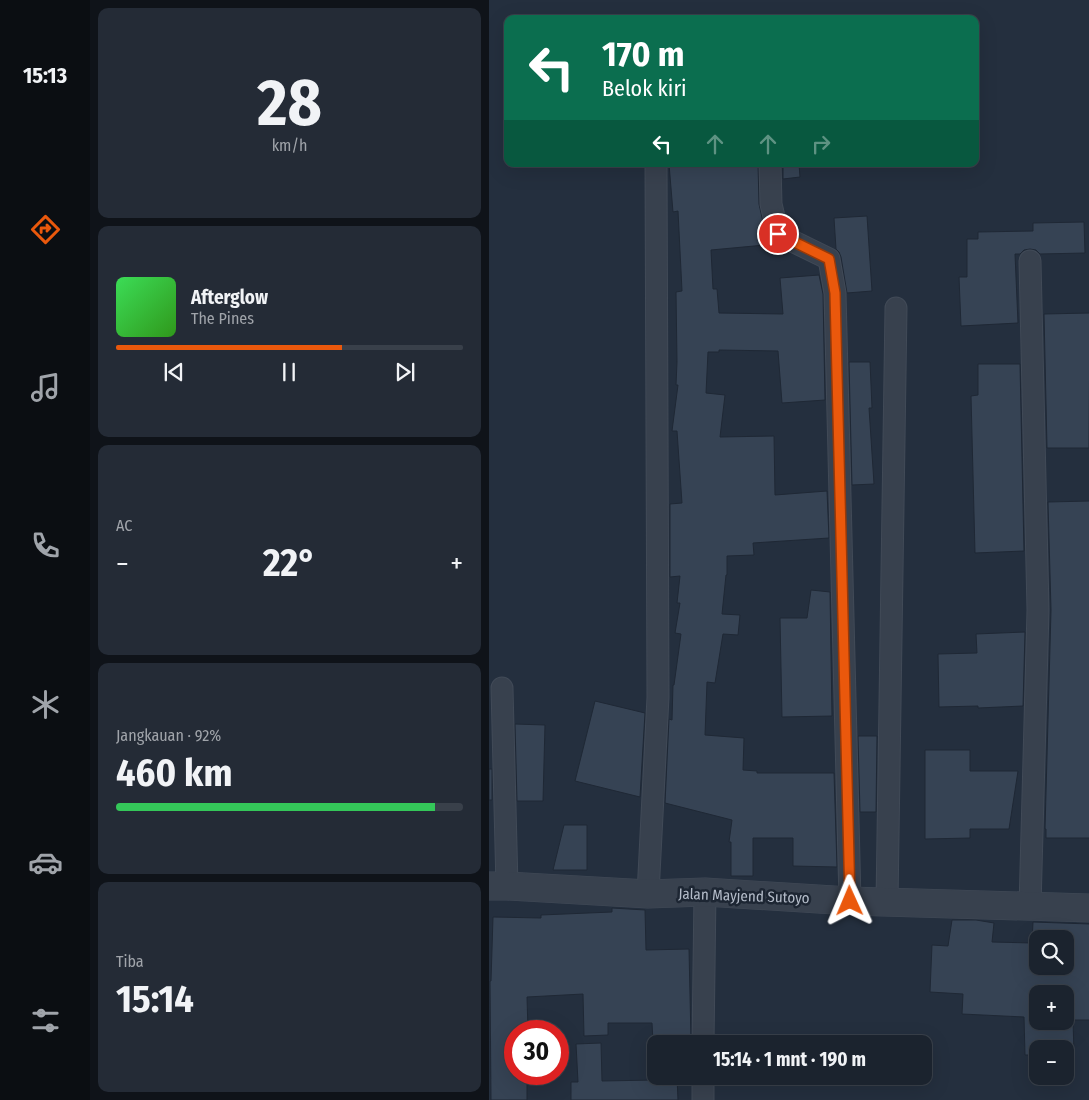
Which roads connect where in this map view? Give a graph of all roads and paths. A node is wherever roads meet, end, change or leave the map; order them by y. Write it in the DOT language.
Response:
graph roads {
  1 [pos="656,167"];
  2 [pos="769,167"];
  3 [pos="1030,261"];
  4 [pos="896,308"];
  5 [pos="502,688"];
  6 [pos="498,886"];
  7 [pos="705,892"];
  8 [pos="648,894"];
  9 [pos="850,901"];
  10 [pos="887,902"];
  11 [pos="1030,907"];
  12 [pos="1089,908"];
  13 [pos="703,1035"];
  14 [pos="703,1085"];
  15 [pos="703,1100"];
  1 -- 8 [label="street"];
  2 -- 9 [label="street"];
  3 -- 11 [label="street"];
  4 -- 10 [label="street"];
  5 -- 6 [label="street"];
  6 -- 8 [label="street, Jalan Mayjend Sutoyo"];
  7 -- 8 [label="street, Jalan Mayjend Sutoyo"];
  7 -- 9 [label="street, Jalan Mayjend Sutoyo"];
  7 -- 13 [label="street"];
  9 -- 10 [label="street, Jalan Mayjend Sutoyo"];
  10 -- 11 [label="street, Jalan Mayjend Sutoyo"];
  11 -- 12 [label="street, Jalan Mayjend Sutoyo"];
  14 -- 15 [label="street"];
}
